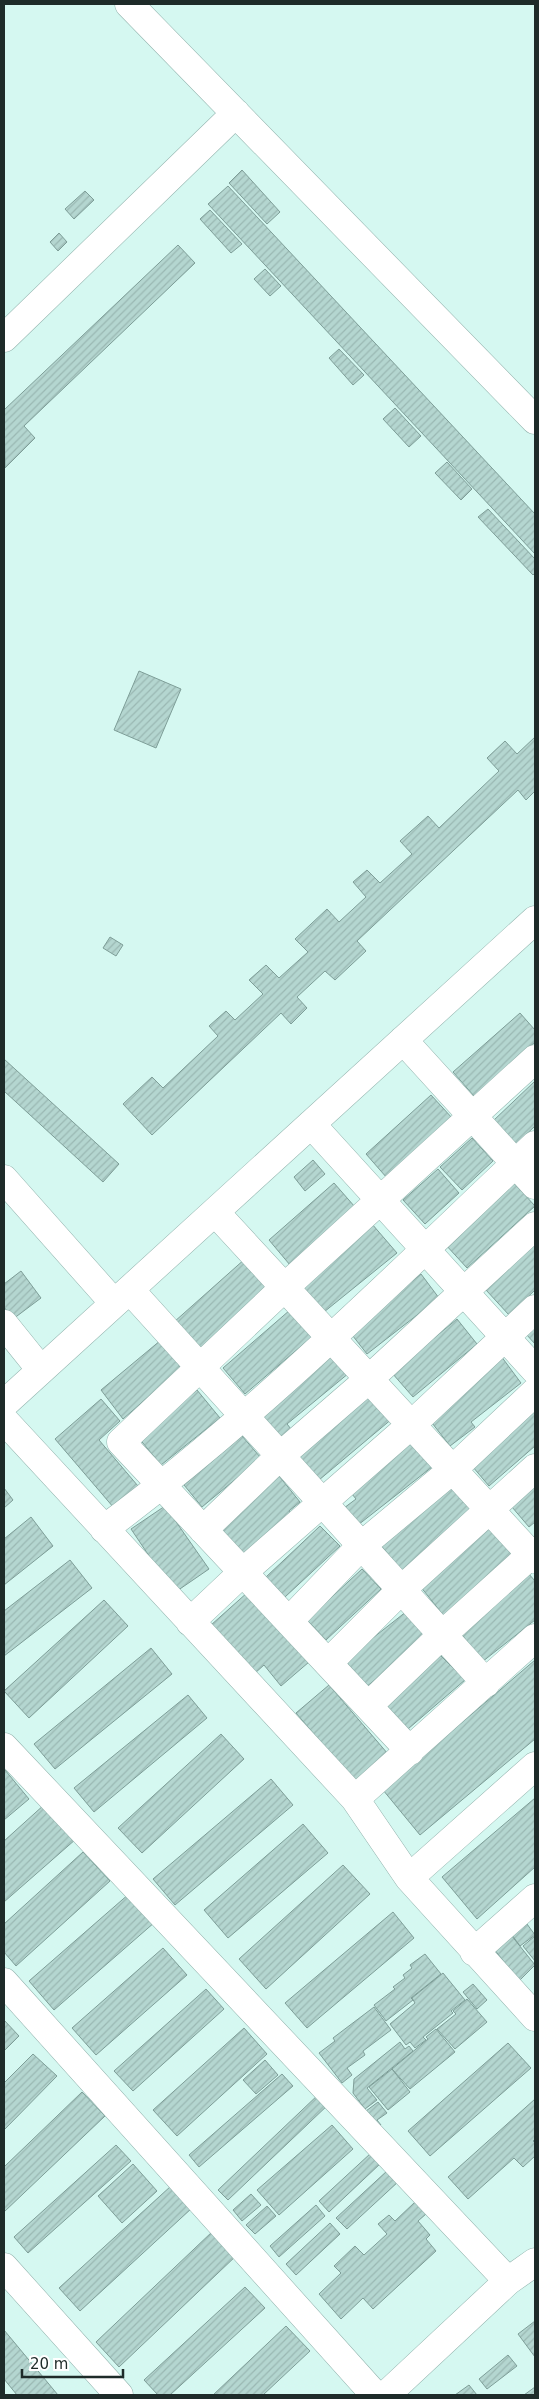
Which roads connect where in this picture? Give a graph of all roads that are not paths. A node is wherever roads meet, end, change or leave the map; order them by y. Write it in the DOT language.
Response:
graph roads {
  1 [pos="129,4"];
  2 [pos="236,113"];
  3 [pos="4,338"];
  4 [pos="535,420"];
  5 [pos="535,920"];
  6 [pos="403,1040"];
  7 [pos="535,1058"];
  8 [pos="472,1116"];
  9 [pos="312,1124"];
  10 [pos="526,1154"];
  11 [pos="4,1179"];
  12 [pos="535,1184"];
  13 [pos="381,1200"];
  14 [pos="215,1212"];
  15 [pos="535,1226"];
  16 [pos="425,1249"];
  17 [pos="285,1287"];
  18 [pos="464,1292"];
  19 [pos="122,1296"];
  20 [pos="535,1309"];
  21 [pos="4,1324"];
  22 [pos="331,1337"];
  23 [pos="505,1337"];
  24 [pos="200,1367"];
  25 [pos="41,1370"];
  26 [pos="535,1370"];
  27 [pos="369,1379"];
  28 [pos="535,1392"];
  29 [pos="4,1404"];
  30 [pos="244,1416"];
  31 [pos="4,1420"];
  32 [pos="411,1425"];
  33 [pos="280,1456"];
  34 [pos="535,1468"];
  35 [pos="452,1470"];
  36 [pos="162,1486"];
  37 [pos="322,1502"];
  38 [pos="490,1510"];
  39 [pos="104,1529"];
  40 [pos="203,1530"];
  41 [pos="361,1546"];
  42 [pos="534,1555"];
  43 [pos="243,1572"];
  44 [pos="401,1590"];
  45 [pos="289,1621"];
  46 [pos="190,1622"];
  47 [pos="442,1635"];
  48 [pos="535,1638"];
  49 [pos="328,1663"];
  50 [pos="486,1683"];
  51 [pos="368,1706"];
  52 [pos="4,1747"];
  53 [pos="410,1752"];
  54 [pos="535,1766"];
  55 [pos="355,1799"];
  56 [pos="409,1878"];
  57 [pos="535,1898"];
  58 [pos="474,1952"];
  59 [pos="4,1982"];
  60 [pos="535,2017"];
  61 [pos="535,2262"];
  62 [pos="4,2267"];
  63 [pos="508,2281"];
  64 [pos="119,2395"];
  65 [pos="375,2395"];
  66 [pos="386,2395"];
  1 -- 2 [label="street"];
  2 -- 3 [label="street"];
  2 -- 4 [label="street"];
  5 -- 6 [label="street"];
  6 -- 8 [label="street"];
  6 -- 9 [label="street"];
  7 -- 8 [label="street"];
  8 -- 10 [label="street"];
  8 -- 13 [label="street"];
  9 -- 13 [label="street"];
  9 -- 14 [label="street"];
  10 -- 12 [label="street"];
  10 -- 16 [label="street"];
  11 -- 19 [label="street"];
  13 -- 16 [label="street"];
  13 -- 17 [label="street"];
  14 -- 17 [label="street"];
  14 -- 19 [label="street"];
  15 -- 18 [label="street"];
  16 -- 18 [label="street"];
  16 -- 22 [label="street"];
  17 -- 22 [label="street"];
  17 -- 24 [label="street"];
  18 -- 23 [label="street"];
  18 -- 27 [label="street"];
  19 -- 24 [label="street"];
  19 -- 25 [label="street"];
  20 -- 23 [label="street"];
  21 -- 25 [label="street"];
  22 -- 27 [label="street"];
  22 -- 30 [label="street"];
  23 -- 26 [label="street"];
  23 -- 32 [label="street"];
  24 -- 30 [label="street"];
  24 -- 36 [label="street"];
  25 -- 29 [label="street"];
  27 -- 32 [label="street"];
  27 -- 33 [label="street"];
  28 -- 35 [label="street"];
  30 -- 33 [label="street"];
  30 -- 36 [label="street"];
  31 -- 39 [label="street"];
  32 -- 35 [label="street"];
  32 -- 37 [label="street"];
  33 -- 37 [label="street"];
  33 -- 40 [label="street"];
  34 -- 38 [label="street"];
  35 -- 38 [label="street"];
  35 -- 41 [label="street"];
  36 -- 39 [label="street"];
  36 -- 40 [label="street"];
  37 -- 41 [label="street"];
  37 -- 43 [label="street"];
  38 -- 42 [label="street"];
  38 -- 44 [label="street"];
  39 -- 46 [label="street"];
  40 -- 43 [label="street"];
  41 -- 44 [label="street"];
  41 -- 45 [label="street"];
  42 -- 47 [label="street"];
  43 -- 45 [label="street"];
  43 -- 46 [label="street"];
  44 -- 47 [label="street"];
  44 -- 49 [label="street"];
  45 -- 49 [label="street"];
  46 -- 55 [label="street"];
  47 -- 50 [label="street"];
  47 -- 51 [label="street"];
  48 -- 50 [label="street"];
  49 -- 51 [label="street"];
  50 -- 53 [label="street"];
  51 -- 53 [label="street"];
  52 -- 63 [label="street"];
  53 -- 55 [label="street"];
  54 -- 56 [label="street"];
  55 -- 56 [label="street"];
  56 -- 58 [label="street"];
  57 -- 58 [label="street"];
  58 -- 60 [label="street"];
  59 -- 65 [label="street"];
  61 -- 63 [label="street"];
  62 -- 64 [label="street"];
  63 -- 66 [label="street"];
}
